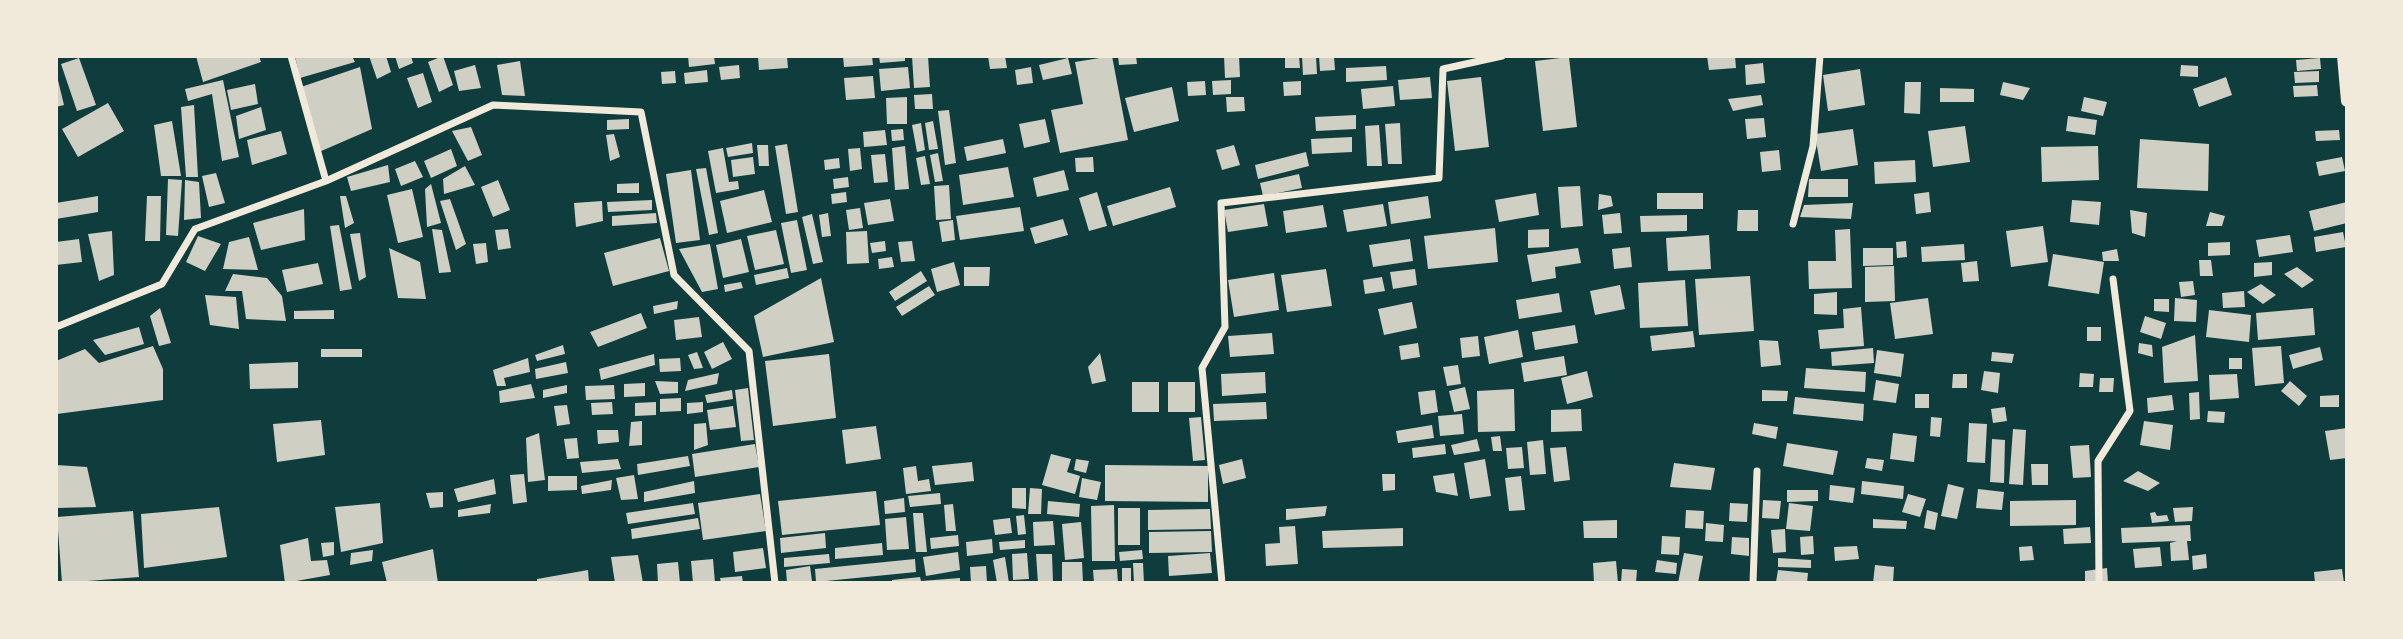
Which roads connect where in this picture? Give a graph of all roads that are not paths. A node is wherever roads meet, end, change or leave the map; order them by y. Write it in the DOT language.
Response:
graph roads {
  1 [pos="291,56"];
  2 [pos="1502,56"];
  3 [pos="1820,56"];
  4 [pos="2343,56"];
  5 [pos="2347,102"];
  6 [pos="326,181"];
  7 [pos="1793,224"];
  8 [pos="2113,279"];
  9 [pos="56,327"];
  10 [pos="1757,471"];
  11 [pos="775,583"];
  12 [pos="1222,583"];
  13 [pos="1753,583"];
  14 [pos="2099,583"];
  1 -- 6 [label="street"];
  2 -- 12 [label="street"];
  3 -- 7 [label="street"];
  4 -- 5 [label="main road"];
  6 -- 9 [label="street"];
  6 -- 11 [label="street"];
  8 -- 14 [label="street"];
  10 -- 13 [label="street"];
}
